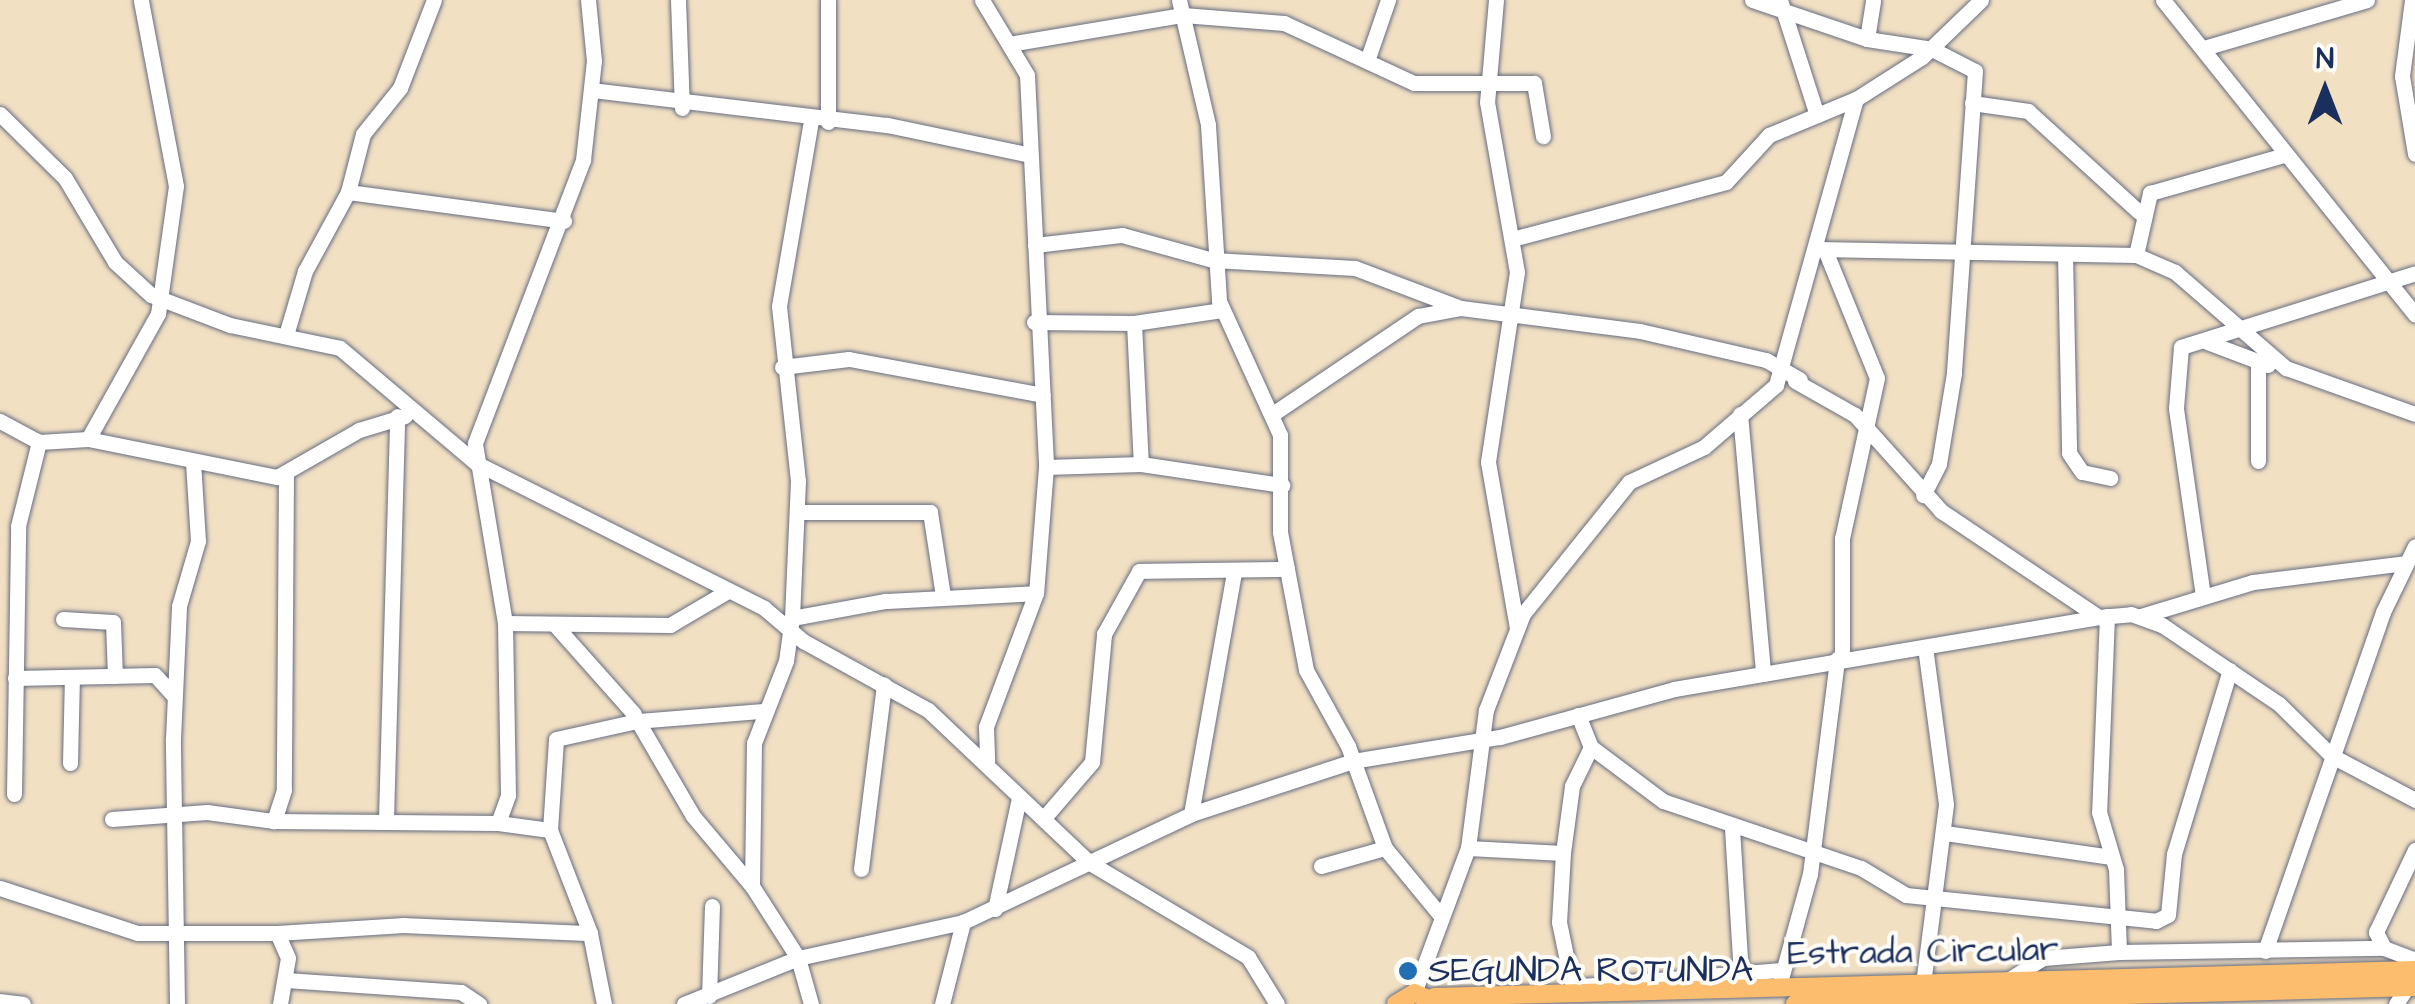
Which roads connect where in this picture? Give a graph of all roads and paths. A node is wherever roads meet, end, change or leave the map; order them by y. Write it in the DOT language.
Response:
graph roads {
  1 [pos="141,0"];
  2 [pos="434,0"];
  3 [pos="588,0"];
  4 [pos="678,0"];
  5 [pos="828,0"];
  6 [pos="982,0"];
  7 [pos="1388,0"];
  8 [pos="1496,0"];
  9 [pos="1752,0"];
  10 [pos="1873,0"];
  11 [pos="1982,0"];
  12 [pos="2164,0"];
  13 [pos="2367,0"];
  14 [pos="2412,0"];
  15 [pos="1781,3"];
  16 [pos="1181,8"];
  17 [pos="1867,39"];
  18 [pos="1015,43"];
  19 [pos="2204,48"];
  20 [pos="1932,50"];
  21 [pos="1368,61"];
  22 [pos="1486,79"];
  23 [pos="592,90"];
  24 [pos="1856,98"];
  25 [pos="1972,103"];
  26 [pos="682,108"];
  27 [pos="0,114"];
  28 [pos="1817,115"];
  29 [pos="810,120"];
  30 [pos="828,122"];
  31 [pos="1544,136"];
  32 [pos="1030,154"];
  33 [pos="2284,154"];
  34 [pos="2415,154"];
  35 [pos="348,192"];
  36 [pos="2139,212"];
  37 [pos="564,221"];
  38 [pos="1512,239"];
  39 [pos="1035,245"];
  40 [pos="1821,249"];
  41 [pos="1962,249"];
  42 [pos="2065,254"];
  43 [pos="2136,255"];
  44 [pos="1213,260"];
  45 [pos="2415,273"];
  46 [pos="2390,282"];
  47 [pos="160,300"];
  48 [pos="1461,308"];
  49 [pos="1222,310"];
  50 [pos="2415,315"];
  51 [pos="1512,316"];
  52 [pos="1034,322"];
  53 [pos="1134,323"];
  54 [pos="2244,332"];
  55 [pos="286,335"];
  56 [pos="2207,342"];
  57 [pos="2258,364"];
  58 [pos="1780,365"];
  59 [pos="782,367"];
  60 [pos="2286,368"];
  61 [pos="1800,380"];
  62 [pos="1776,385"];
  63 [pos="1043,395"];
  64 [pos="1274,412"];
  65 [pos="1740,414"];
  66 [pos="2415,414"];
  67 [pos="397,416"];
  68 [pos="418,417"];
  69 [pos="0,421"];
  70 [pos="1872,434"];
  71 [pos="88,439"];
  72 [pos="39,442"];
  73 [pos="2258,461"];
  74 [pos="194,462"];
  75 [pos="476,463"];
  76 [pos="1141,464"];
  77 [pos="1046,467"];
  78 [pos="286,476"];
  79 [pos="2110,478"];
  80 [pos="1282,485"];
  81 [pos="1923,495"];
  82 [pos="797,512"];
  83 [pos="2415,546"];
  84 [pos="2405,564"];
  85 [pos="1286,569"];
  86 [pos="1234,572"];
  87 [pos="726,592"];
  88 [pos="1036,592"];
  89 [pos="1016,595"];
  90 [pos="943,596"];
  91 [pos="2203,596"];
  92 [pos="1030,611"];
  93 [pos="2136,615"];
  94 [pos="2103,617"];
  95 [pos="64,619"];
  96 [pos="506,623"];
  97 [pos="791,623"];
  98 [pos="555,624"];
  99 [pos="1517,628"];
  100 [pos="2108,643"];
  101 [pos="1925,648"];
  102 [pos="825,654"];
  103 [pos="1839,658"];
  104 [pos="786,661"];
  105 [pos="2230,670"];
  106 [pos="1763,674"];
  107 [pos="116,676"];
  108 [pos="72,677"];
  109 [pos="15,678"];
  110 [pos="884,684"];
  111 [pos="175,698"];
  112 [pos="7,702"];
  113 [pos="762,711"];
  114 [pos="1578,715"];
  115 [pos="638,721"];
  116 [pos="986,726"];
  117 [pos="1480,740"];
  118 [pos="969,742"];
  119 [pos="1591,747"];
  120 [pos="2332,756"];
  121 [pos="987,761"];
  122 [pos="1353,761"];
  123 [pos="70,763"];
  124 [pos="284,790"];
  125 [pos="14,794"];
  126 [pos="1019,798"];
  127 [pos="2415,800"];
  128 [pos="1191,814"];
  129 [pos="174,817"];
  130 [pos="112,818"];
  131 [pos="386,819"];
  132 [pos="1043,819"];
  133 [pos="274,822"];
  134 [pos="498,823"];
  135 [pos="301,824"];
  136 [pos="1732,828"];
  137 [pos="550,830"];
  138 [pos="1945,833"];
  139 [pos="1385,848"];
  140 [pos="1468,848"];
  141 [pos="2415,850"];
  142 [pos="1563,853"];
  143 [pos="1812,856"];
  144 [pos="2112,856"];
  145 [pos="1090,863"];
  146 [pos="1321,866"];
  147 [pos="861,869"];
  148 [pos="752,886"];
  149 [pos="0,888"];
  150 [pos="1934,902"];
  151 [pos="712,906"];
  152 [pos="995,909"];
  153 [pos="1441,916"];
  154 [pos="963,922"];
  155 [pos="2119,922"];
  156 [pos="177,932"];
  157 [pos="277,933"];
  158 [pos="590,933"];
  159 [pos="2384,948"];
  160 [pos="2119,952"];
  161 [pos="2265,952"];
  162 [pos="798,958"];
  163 [pos="2415,960"];
  164 [pos="1741,974"];
  165 [pos="1781,979"];
  166 [pos="286,980"];
  167 [pos="2412,982"];
  168 [pos="2004,984"];
  169 [pos="1414,993"];
  170 [pos="709,996"];
  171 [pos="1927,996"];
  172 [pos="0,1001"];
  173 [pos="1437,1001"];
  174 [pos="2044,1001"];
  175 [pos="1880,1003"];
  176 [pos="23,1004"];
  177 [pos="177,1004"];
  178 [pos="280,1004"];
  179 [pos="478,1004"];
  180 [pos="604,1004"];
  181 [pos="684,1004"];
  182 [pos="811,1004"];
  183 [pos="942,1004"];
  184 [pos="1277,1004"];
  185 [pos="1396,1004"];
  186 [pos="1796,1004"];
  187 [pos="2396,1004"];
  1 -- 47 [label="street"];
  2 -- 35 [label="street"];
  3 -- 23 [label="street"];
  4 -- 26 [label="street"];
  5 -- 30 [label="street"];
  6 -- 18 [label="street"];
  7 -- 21 [label="street"];
  8 -- 22 [label="street"];
  9 -- 15 [label="street"];
  10 -- 17 [label="street"];
  11 -- 20 [label="street"];
  12 -- 19 [label="street"];
  13 -- 19 [label="street"];
  14 -- 34 [label="street"];
  15 -- 17 [label="street"];
  15 -- 28 [label="street"];
  16 -- 18 [label="street"];
  16 -- 21 [label="street"];
  16 -- 44 [label="street"];
  17 -- 20 [label="street"];
  18 -- 32 [label="street"];
  19 -- 33 [label="street"];
  20 -- 24 [label="street"];
  20 -- 25 [label="street"];
  21 -- 22 [label="street"];
  22 -- 31 [label="street"];
  22 -- 38 [label="street"];
  23 -- 26 [label="street"];
  23 -- 37 [label="street"];
  24 -- 28 [label="street"];
  24 -- 40 [label="street"];
  25 -- 36 [label="street"];
  25 -- 41 [label="street"];
  26 -- 29 [label="street"];
  27 -- 47 [label="street"];
  28 -- 38 [label="street"];
  29 -- 30 [label="street"];
  29 -- 59 [label="street"];
  30 -- 32 [label="street"];
  32 -- 39 [label="street"];
  33 -- 36 [label="street"];
  33 -- 46 [label="street"];
  35 -- 37 [label="street"];
  35 -- 55 [label="street"];
  36 -- 43 [label="street"];
  37 -- 75 [label="street"];
  38 -- 51 [label="street"];
  39 -- 44 [label="street"];
  39 -- 52 [label="street"];
  40 -- 41 [label="street"];
  40 -- 58 [label="street"];
  40 -- 70 [label="street"];
  41 -- 42 [label="street"];
  41 -- 81 [label="street"];
  42 -- 43 [label="street"];
  42 -- 79 [label="street"];
  43 -- 54 [label="street"];
  44 -- 48 [label="street"];
  44 -- 49 [label="street"];
  45 -- 46 [label="street"];
  46 -- 50 [label="street"];
  46 -- 54 [label="street"];
  47 -- 55 [label="street"];
  47 -- 71 [label="street"];
  48 -- 51 [label="street"];
  48 -- 64 [label="street"];
  49 -- 53 [label="street"];
  49 -- 64 [label="street"];
  51 -- 58 [label="street"];
  51 -- 99 [label="street"];
  52 -- 53 [label="street"];
  52 -- 63 [label="street"];
  53 -- 76 [label="street"];
  54 -- 56 [label="street"];
  54 -- 60 [label="street"];
  55 -- 68 [label="street"];
  56 -- 57 [label="street"];
  56 -- 91 [label="street"];
  57 -- 60 [label="street"];
  57 -- 73 [label="street"];
  58 -- 61 [label="street"];
  58 -- 62 [label="street"];
  59 -- 63 [label="street"];
  59 -- 82 [label="street"];
  60 -- 66 [label="street"];
  61 -- 62 [label="street"];
  61 -- 70 [label="street"];
  62 -- 65 [label="street"];
  63 -- 77 [label="street"];
  64 -- 80 [label="street"];
  65 -- 99 [label="street"];
  65 -- 106 [label="street"];
  67 -- 68 [label="street"];
  67 -- 78 [label="street"];
  67 -- 131 [label="street"];
  68 -- 75 [label="street"];
  69 -- 72 [label="street"];
  70 -- 81 [label="street"];
  70 -- 103 [label="street"];
  71 -- 72 [label="street"];
  71 -- 74 [label="street"];
  72 -- 109 [label="street"];
  74 -- 78 [label="street"];
  74 -- 111 [label="street"];
  75 -- 87 [label="street"];
  75 -- 96 [label="street"];
  76 -- 77 [label="street"];
  76 -- 80 [label="street"];
  77 -- 88 [label="street"];
  78 -- 124 [label="street"];
  80 -- 85 [label="street"];
  81 -- 94 [label="street"];
  82 -- 90 [label="street"];
  82 -- 97 [label="street"];
  83 -- 84 [label="street"];
  84 -- 91 [label="street"];
  84 -- 120 [label="street"];
  85 -- 86 [label="street"];
  85 -- 122 [label="street"];
  86 -- 128 [label="street"];
  86 -- 132 [label="street"];
  87 -- 97 [label="street"];
  87 -- 98 [label="street"];
  88 -- 89 [label="street"];
  88 -- 92 [label="street"];
  89 -- 90 [label="street"];
  89 -- 92 [label="street"];
  90 -- 97 [label="street"];
  91 -- 93 [label="street"];
  92 -- 116 [label="street"];
  93 -- 94 [label="street"];
  93 -- 100 [label="street"];
  93 -- 105 [label="street"];
  94 -- 100 [label="street"];
  94 -- 101 [label="street"];
  95 -- 107 [label="street"];
  96 -- 98 [label="street"];
  96 -- 134 [label="street"];
  97 -- 102 [label="street"];
  97 -- 104 [label="street"];
  98 -- 115 [label="street"];
  99 -- 117 [label="street"];
  100 -- 144 [label="street"];
  101 -- 103 [label="street"];
  101 -- 138 [label="street"];
  102 -- 104 [label="street"];
  102 -- 110 [label="street"];
  103 -- 106 [label="street"];
  103 -- 143 [label="street"];
  104 -- 113 [label="street"];
  105 -- 120 [label="street"];
  105 -- 155 [label="street"];
  106 -- 114 [label="street"];
  107 -- 108 [label="street"];
  107 -- 111 [label="street"];
  108 -- 109 [label="street"];
  108 -- 123 [label="street"];
  109 -- 112 [label="street"];
  110 -- 118 [label="street"];
  110 -- 147 [label="street"];
  111 -- 129 [label="street"];
  112 -- 125 [label="street"];
  113 -- 115 [label="street"];
  113 -- 148 [label="street"];
  114 -- 117 [label="street"];
  114 -- 119 [label="street"];
  115 -- 137 [label="street"];
  115 -- 148 [label="street"];
  116 -- 118 [label="street"];
  116 -- 121 [label="street"];
  117 -- 122 [label="street"];
  117 -- 140 [label="street"];
  118 -- 121 [label="street"];
  119 -- 136 [label="street"];
  119 -- 142 [label="street"];
  120 -- 127 [label="street"];
  120 -- 161 [label="street"];
  121 -- 126 [label="street"];
  122 -- 128 [label="street"];
  122 -- 139 [label="street"];
  124 -- 133 [label="street"];
  124 -- 135 [label="street"];
  126 -- 132 [label="street"];
  126 -- 152 [label="street"];
  128 -- 145 [label="street"];
  129 -- 130 [label="street"];
  129 -- 133 [label="street"];
  129 -- 156 [label="street"];
  131 -- 134 [label="street"];
  131 -- 135 [label="street"];
  132 -- 145 [label="street"];
  133 -- 135 [label="street"];
  134 -- 137 [label="street"];
  136 -- 143 [label="street"];
  136 -- 164 [label="street"];
  137 -- 158 [label="street"];
  138 -- 144 [label="street"];
  138 -- 150 [label="street"];
  139 -- 146 [label="street"];
  139 -- 153 [label="street"];
  140 -- 142 [label="street"];
  140 -- 153 [label="street"];
  141 -- 159 [label="street"];
  142 -- 164 [label="street"];
  143 -- 150 [label="street"];
  143 -- 165 [label="street"];
  144 -- 155 [label="street"];
  145 -- 152 [label="street"];
  145 -- 184 [label="street"];
  148 -- 162 [label="street"];
  149 -- 156 [label="street"];
  150 -- 155 [label="street"];
  150 -- 171 [label="street"];
  151 -- 170 [label="street"];
  152 -- 154 [label="street"];
  153 -- 169 [label="street"];
  154 -- 162 [label="street"];
  154 -- 183 [label="street"];
  155 -- 160 [label="street"];
  156 -- 157 [label="street"];
  156 -- 177 [label="street"];
  157 -- 158 [label="street"];
  157 -- 166 [label="street"];
  158 -- 180 [label="street"];
  159 -- 161 [label="street"];
  159 -- 163 [label="street"];
  160 -- 161 [label="street"];
  160 -- 168 [label="street"];
  162 -- 170 [label="street"];
  162 -- 182 [label="street"];
  164 -- 165 [label="street"];
  165 -- 171 [label="main road, Estrada Circular"];
  165 -- 173 [label="main road, Estrada Circular"];
  166 -- 178 [label="street"];
  166 -- 179 [label="street"];
  167 -- 168 [label="main road, Estrada Circular"];
  167 -- 174 [label="main road, Estrada Circular"];
  167 -- 187 [label="street"];
  168 -- 171 [label="main road, Estrada Circular"];
  169 -- 173 [label="main road, Estrada Circular"];
  169 -- 185 [label="main road"];
  170 -- 181 [label="street"];
  171 -- 174 [label="main road, Estrada Circular"];
  171 -- 175 [label="main road, Estrada Circular"];
  172 -- 176 [label="street"];
  175 -- 186 [label="main road, Estrada Circular"];
}
